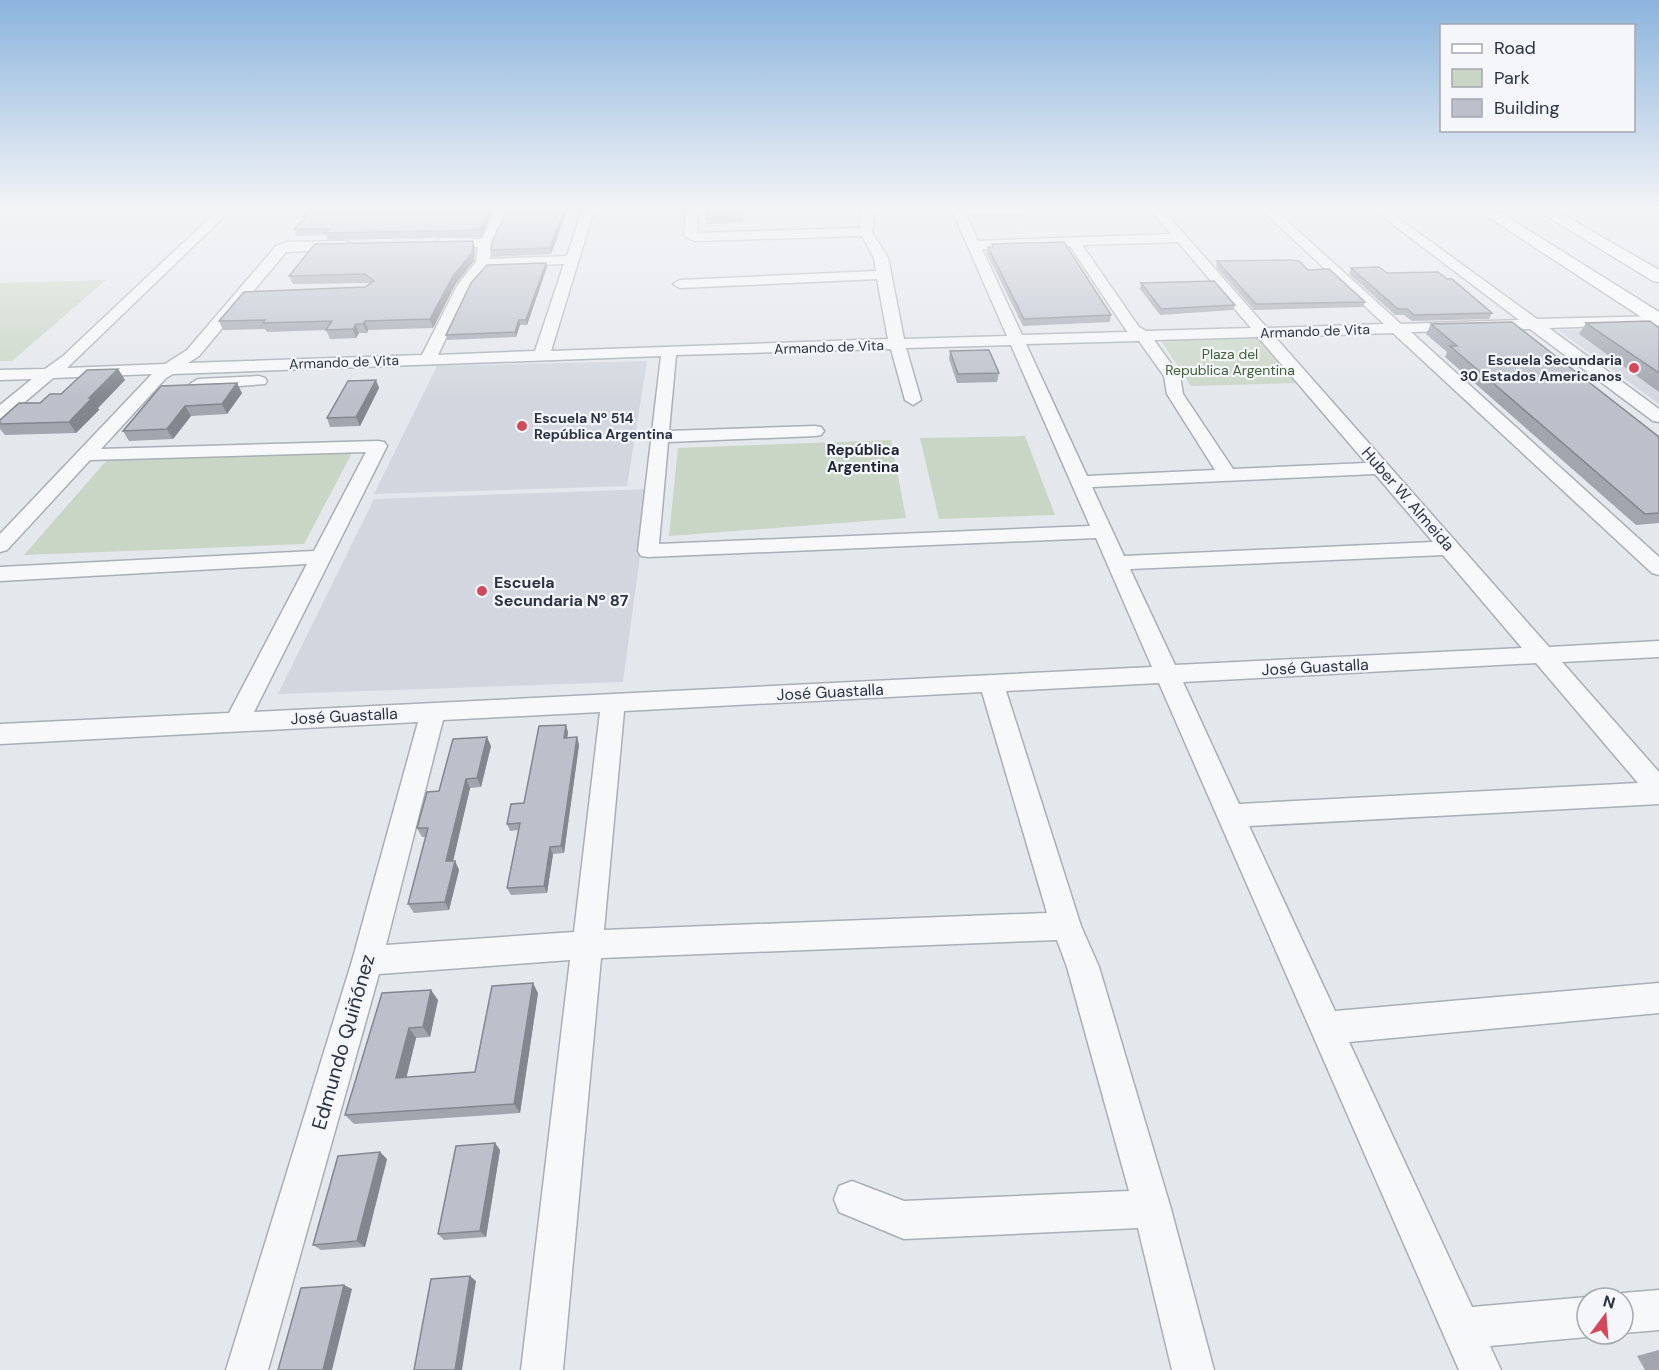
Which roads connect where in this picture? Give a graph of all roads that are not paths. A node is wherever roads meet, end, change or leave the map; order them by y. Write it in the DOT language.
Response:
graph roads {
  1 [pos="158,274"];
  2 [pos="260,274"];
  3 [pos="474,274"];
  4 [pos="568,274"];
  5 [pos="987,274"];
  6 [pos="1096,274"];
  7 [pos="1212,274"];
  8 [pos="1338,274"];
  9 [pos="1465,274"];
  10 [pos="1587,274"];
  11 [pos="883,275"];
  12 [pos="680,284"];
  13 [pos="245,292"];
  14 [pos="268,292"];
  15 [pos="1659,320"];
  16 [pos="1533,325"];
  17 [pos="1398,328"];
  18 [pos="1264,333"];
  19 [pos="1144,337"];
  20 [pos="1017,341"];
  21 [pos="897,345"];
  22 [pos="669,351"];
  23 [pos="541,356"];
  24 [pos="429,359"];
  25 [pos="387,361"];
  26 [pos="213,366"];
  27 [pos="171,368"];
  28 [pos="48,374"];
  29 [pos="0,375"];
  30 [pos="914,400"];
  31 [pos="0,414"];
  32 [pos="1659,417"];
  33 [pos="815,431"];
  34 [pos="659,437"];
  35 [pos="83,455"];
  36 [pos="1382,468"];
  37 [pos="1227,475"];
  38 [pos="1082,482"];
  39 [pos="828,528"];
  40 [pos="1103,532"];
  41 [pos="649,537"];
  42 [pos="0,546"];
  43 [pos="1450,548"];
  44 [pos="319,557"];
  45 [pos="1118,563"];
  46 [pos="1659,568"];
  47 [pos="0,574"];
  48 [pos="1659,650"];
  49 [pos="1543,655"];
  50 [pos="1167,674"];
  51 [pos="992,684"];
  52 [pos="613,703"];
  53 [pos="433,711"];
  54 [pos="237,721"];
  55 [pos="0,734"];
  56 [pos="1659,792"];
  57 [pos="1231,816"];
  58 [pos="1066,926"];
  59 [pos="586,945"];
  60 [pos="367,961"];
  61 [pos="1659,998"];
  62 [pos="1327,1028"];
  63 [pos="852,1199"];
  64 [pos="1152,1209"];
  65 [pos="1659,1310"];
  66 [pos="1635,1313"];
  67 [pos="1575,1318"];
  68 [pos="1462,1328"];
  69 [pos="247,1370"];
  70 [pos="542,1370"];
  71 [pos="1193,1370"];
  72 [pos="1480,1370"];
  1 -- 28 [label="street"];
  2 -- 13 [label="street"];
  3 -- 24 [label="street"];
  4 -- 23 [label="street"];
  5 -- 20 [label="street"];
  6 -- 19 [label="street"];
  7 -- 18 [label="street, Huber W. Almeida"];
  8 -- 17 [label="street"];
  9 -- 16 [label="street"];
  10 -- 15 [label="main road"];
  11 -- 12 [label="street"];
  11 -- 21 [label="street"];
  13 -- 14 [label="street"];
  13 -- 27 [label="street"];
  15 -- 16 [label="street, Armando de Vita"];
  16 -- 17 [label="street, Armando de Vita"];
  16 -- 32 [label="street"];
  17 -- 18 [label="street, Armando de Vita"];
  17 -- 46 [label="street"];
  18 -- 19 [label="street, Armando de Vita"];
  18 -- 36 [label="street, Huber W. Almeida"];
  19 -- 20 [label="street, Armando de Vita"];
  19 -- 37 [label="street"];
  20 -- 21 [label="street, Armando de Vita"];
  20 -- 38 [label="street"];
  21 -- 22 [label="street, Armando de Vita"];
  21 -- 30 [label="street"];
  22 -- 23 [label="street, Armando de Vita"];
  22 -- 34 [label="street"];
  23 -- 24 [label="street, Armando de Vita"];
  24 -- 25 [label="street, Armando de Vita"];
  25 -- 26 [label="street, Armando de Vita"];
  25 -- 26 [label="street"];
  26 -- 27 [label="street, Armando de Vita"];
  27 -- 28 [label="street, Armando de Vita"];
  27 -- 35 [label="street"];
  28 -- 29 [label="street, Armando de Vita"];
  28 -- 31 [label="street"];
  33 -- 34 [label="street"];
  34 -- 41 [label="street"];
  35 -- 42 [label="street"];
  35 -- 44 [label="street"];
  36 -- 37 [label="street"];
  36 -- 43 [label="street, Huber W. Almeida"];
  37 -- 38 [label="street"];
  38 -- 40 [label="street"];
  39 -- 41 [label="street"];
  40 -- 41 [label="street"];
  40 -- 45 [label="street"];
  43 -- 45 [label="street"];
  43 -- 49 [label="street, Huber W. Almeida"];
  44 -- 47 [label="street"];
  44 -- 54 [label="street"];
  45 -- 50 [label="street"];
  48 -- 49 [label="street, José Guastalla"];
  49 -- 50 [label="street, José Guastalla"];
  49 -- 56 [label="street, Huber W. Almeida"];
  50 -- 51 [label="street, José Guastalla"];
  50 -- 57 [label="street"];
  51 -- 52 [label="street, José Guastalla"];
  51 -- 58 [label="street"];
  52 -- 53 [label="street, José Guastalla"];
  52 -- 59 [label="street"];
  53 -- 54 [label="street, José Guastalla"];
  53 -- 60 [label="street, Edmundo Quiñónez"];
  54 -- 55 [label="street, José Guastalla"];
  56 -- 57 [label="street"];
  57 -- 62 [label="street"];
  58 -- 59 [label="street"];
  58 -- 64 [label="street"];
  59 -- 60 [label="street"];
  59 -- 70 [label="street"];
  60 -- 69 [label="street, Edmundo Quiñónez"];
  61 -- 62 [label="street"];
  62 -- 68 [label="street"];
  63 -- 64 [label="street"];
  64 -- 71 [label="street"];
  65 -- 66 [label="street"];
  67 -- 68 [label="street"];
  68 -- 72 [label="street"];
}
